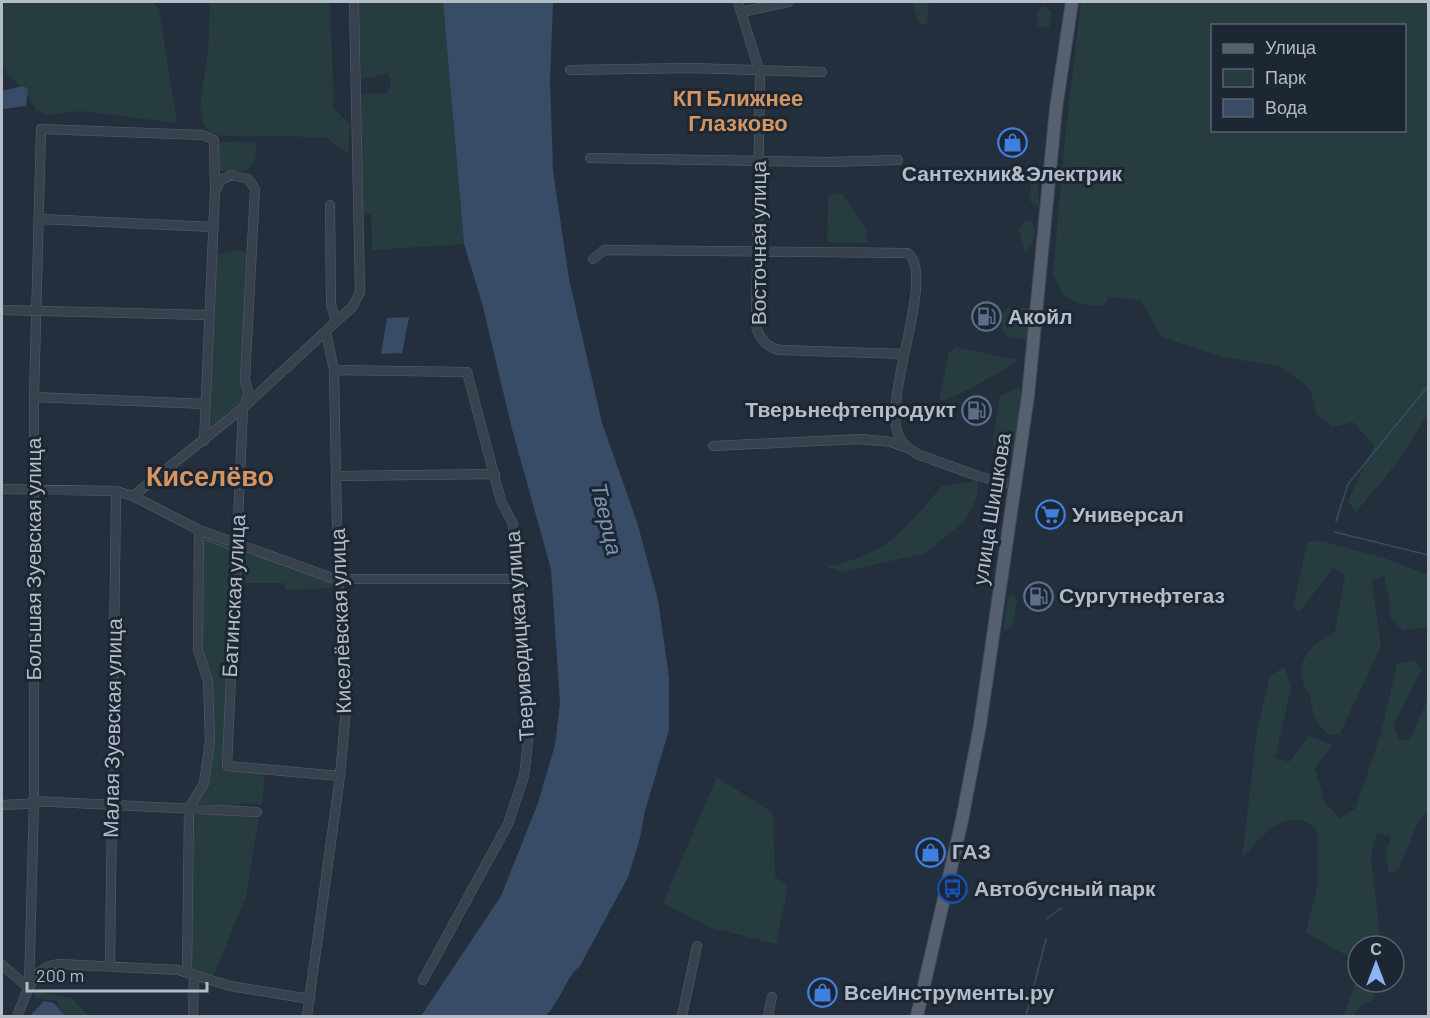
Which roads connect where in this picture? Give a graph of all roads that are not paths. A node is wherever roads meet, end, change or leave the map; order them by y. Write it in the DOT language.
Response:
graph roads {
  1 [pos="354,2"];
  2 [pos="738,2"];
  3 [pos="788,2"];
  4 [pos="1072,2"];
  5 [pos="741,12"];
  6 [pos="570,70"];
  7 [pos="759,70"];
  8 [pos="822,72"];
  9 [pos="590,158"];
  10 [pos="898,160"];
  11 [pos="759,161"];
  12 [pos="215,191"];
  13 [pos="330,205"];
  14 [pos="40,219"];
  15 [pos="213,227"];
  16 [pos="758,251"];
  17 [pos="593,259"];
  18 [pos="2,310"];
  19 [pos="37,311"];
  20 [pos="208,315"];
  21 [pos="336,321"];
  22 [pos="326,332"];
  23 [pos="904,354"];
  24 [pos="334,370"];
  25 [pos="34,397"];
  26 [pos="206,404"];
  27 [pos="243,408"];
  28 [pos="204,441"];
  29 [pos="713,446"];
  30 [pos="910,449"];
  31 [pos="495,474"];
  32 [pos="336,476"];
  33 [pos="1016,485"];
  34 [pos="2,489"];
  35 [pos="33,490"];
  36 [pos="116,491"];
  37 [pos="132,496"];
  38 [pos="199,530"];
  39 [pos="236,544"];
  40 [pos="338,579"];
  41 [pos="516,579"];
  42 [pos="340,776"];
  43 [pos="34,801"];
  44 [pos="111,803"];
  45 [pos="2,805"];
  46 [pos="189,808"];
  47 [pos="257,812"];
  48 [pos="696,946"];
  49 [pos="110,965"];
  50 [pos="2,966"];
  51 [pos="190,974"];
  52 [pos="423,980"];
  53 [pos="29,988"];
  54 [pos="772,997"];
  55 [pos="310,999"];
  56 [pos="684,1016"];
  57 [pos="17,1017"];
  58 [pos="193,1017"];
  59 [pos="307,1017"];
  60 [pos="768,1017"];
  61 [pos="917,1017"];
  1 -- 21 [label="street"];
  2 -- 5 [label="street, Восточная улица"];
  3 -- 5 [label="street"];
  4 -- 33 [label="main road, улица Шишкова"];
  5 -- 7 [label="street, Восточная улица"];
  6 -- 7 [label="street"];
  7 -- 8 [label="street"];
  7 -- 11 [label="street, Восточная улица"];
  9 -- 11 [label="street"];
  10 -- 11 [label="street"];
  11 -- 16 [label="street, Восточная улица"];
  12 -- 14 [label="street, Большая Зуевская улица"];
  12 -- 15 [label="street"];
  12 -- 27 [label="street, Батинская улица"];
  13 -- 21 [label="street"];
  14 -- 15 [label="street"];
  14 -- 19 [label="street, Большая Зуевская улица"];
  15 -- 20 [label="street"];
  16 -- 17 [label="street"];
  16 -- 23 [label="street, Восточная улица"];
  16 -- 23 [label="street"];
  18 -- 19 [label="street"];
  19 -- 20 [label="street"];
  19 -- 25 [label="street, Большая Зуевская улица"];
  20 -- 26 [label="street"];
  21 -- 22 [label="street"];
  22 -- 24 [label="street, Киселёвская улица"];
  22 -- 27 [label="street"];
  23 -- 30 [label="street"];
  24 -- 31 [label="street, Твериводицкая улица"];
  24 -- 32 [label="street, Киселёвская улица"];
  25 -- 26 [label="street"];
  25 -- 35 [label="street, Большая Зуевская улица"];
  26 -- 28 [label="street"];
  27 -- 28 [label="street"];
  27 -- 39 [label="street, Батинская улица"];
  28 -- 37 [label="street"];
  29 -- 30 [label="street"];
  30 -- 33 [label="street"];
  31 -- 32 [label="street"];
  31 -- 41 [label="street, Твериводицкая улица"];
  32 -- 40 [label="street, Киселёвская улица"];
  33 -- 61 [label="main road, улица Шишкова"];
  34 -- 35 [label="street"];
  35 -- 36 [label="street"];
  35 -- 43 [label="street, Большая Зуевская улица"];
  36 -- 37 [label="street"];
  36 -- 44 [label="street, Малая Зуевская улица"];
  37 -- 38 [label="street"];
  38 -- 39 [label="street"];
  38 -- 46 [label="street, Батинская улица"];
  39 -- 40 [label="street"];
  39 -- 42 [label="street, Батинская улица"];
  40 -- 41 [label="street"];
  40 -- 42 [label="street, Киселёвская улица"];
  41 -- 52 [label="street, Твериводицкая улица"];
  42 -- 55 [label="street, Киселёвская улица"];
  43 -- 44 [label="street"];
  43 -- 45 [label="street"];
  43 -- 53 [label="street, Большая Зуевская улица"];
  44 -- 46 [label="street"];
  44 -- 49 [label="street, Малая Зуевская улица"];
  46 -- 47 [label="street"];
  46 -- 51 [label="street, Батинская улица"];
  48 -- 56 [label="street"];
  49 -- 51 [label="street"];
  49 -- 53 [label="street"];
  50 -- 53 [label="street"];
  51 -- 55 [label="street"];
  51 -- 58 [label="street, Батинская улица"];
  53 -- 57 [label="street"];
  54 -- 60 [label="street"];
  55 -- 59 [label="street, Киселёвская улица"];
}
